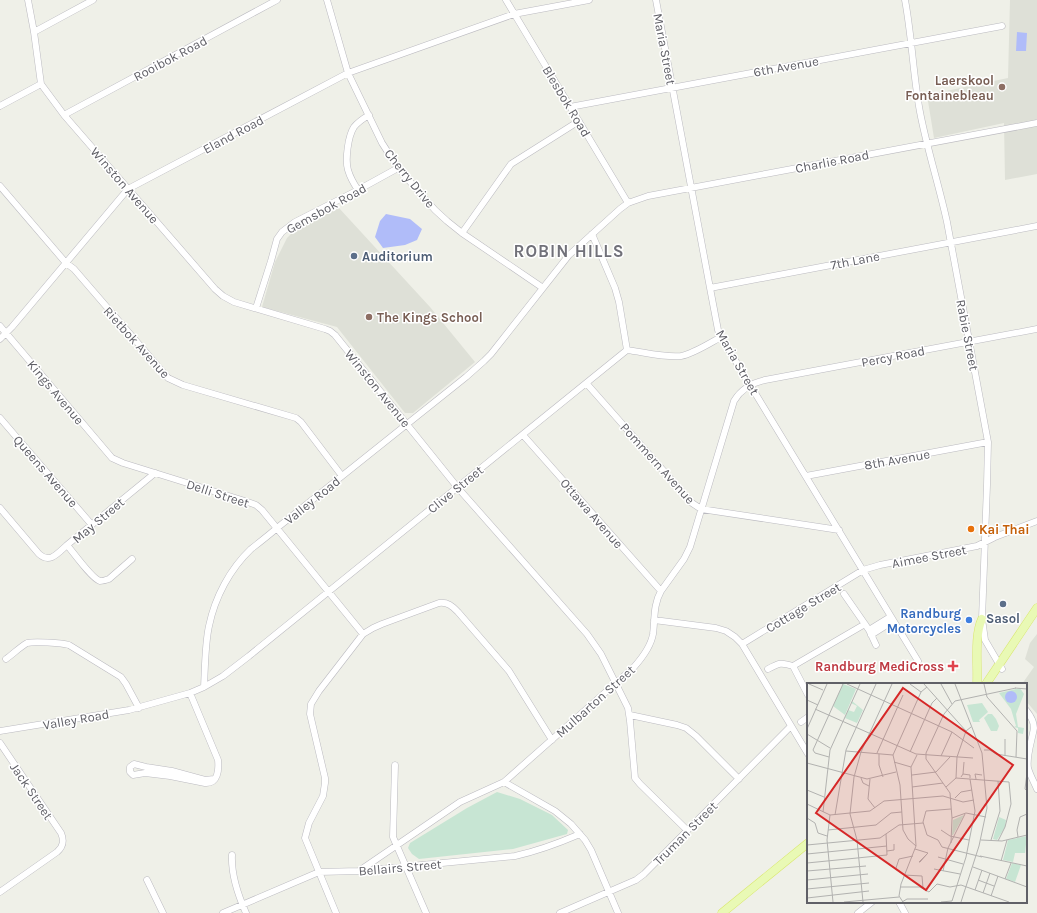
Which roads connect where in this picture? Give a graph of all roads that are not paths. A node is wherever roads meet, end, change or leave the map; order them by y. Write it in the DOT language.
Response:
graph roads {
  1 [pos="28,0"];
  2 [pos="93,0"];
  3 [pos="276,0"];
  4 [pos="327,0"];
  5 [pos="506,0"];
  6 [pos="589,0"];
  7 [pos="656,0"];
  8 [pos="905,0"];
  9 [pos="514,14"];
  10 [pos="1002,26"];
  11 [pos="34,32"];
  12 [pos="911,43"];
  13 [pos="348,73"];
  14 [pos="41,84"];
  15 [pos="672,87"];
  16 [pos="0,106"];
  17 [pos="570,107"];
  18 [pos="64,115"];
  19 [pos="369,115"];
  20 [pos="579,121"];
  21 [pos="1037,123"];
  22 [pos="927,143"];
  23 [pos="398,168"];
  24 [pos="0,186"];
  25 [pos="691,188"];
  26 [pos="128,189"];
  27 [pos="358,190"];
  28 [pos="628,203"];
  29 [pos="1037,226"];
  30 [pos="462,233"];
  31 [pos="592,234"];
  32 [pos="950,242"];
  33 [pos="66,263"];
  34 [pos="543,288"];
  35 [pos="710,288"];
  36 [pos="256,308"];
  37 [pos="0,326"];
  38 [pos="1037,329"];
  39 [pos="6,334"];
  40 [pos="721,337"];
  41 [pos="0,339"];
  42 [pos="969,342"];
  43 [pos="628,350"];
  44 [pos="587,384"];
  45 [pos="750,384"];
  46 [pos="0,418"];
  47 [pos="407,424"];
  48 [pos="523,435"];
  49 [pos="988,442"];
  50 [pos="112,458"];
  51 [pos="155,473"];
  52 [pos="342,476"];
  53 [pos="806,476"];
  54 [pos="458,488"];
  55 [pos="0,508"];
  56 [pos="701,510"];
  57 [pos="1037,520"];
  58 [pos="92,525"];
  59 [pos="277,528"];
  60 [pos="839,530"];
  61 [pos="985,542"];
  62 [pos="68,545"];
  63 [pos="132,559"];
  64 [pos="863,570"];
  65 [pos="328,591"];
  66 [pos="660,591"];
  67 [pos="844,594"];
  68 [pos="1037,608"];
  69 [pos="1037,613"];
  70 [pos="892,619"];
  71 [pos="982,619"];
  72 [pos="654,620"];
  73 [pos="868,630"];
  74 [pos="363,634"];
  75 [pos="742,644"];
  76 [pos="876,646"];
  77 [pos="6,659"];
  78 [pos="918,661"];
  79 [pos="793,666"];
  80 [pos="1001,667"];
  81 [pos="768,669"];
  82 [pos="977,683"];
  83 [pos="987,683"];
  84 [pos="992,683"];
  85 [pos="616,684"];
  86 [pos="204,686"];
  87 [pos="190,693"];
  88 [pos="807,693"];
  89 [pos="139,708"];
  90 [pos="1027,712"];
  91 [pos="630,715"];
  92 [pos="807,718"];
  93 [pos="801,722"];
  94 [pos="791,726"];
  95 [pos="0,731"];
  96 [pos="552,740"];
  97 [pos="0,743"];
  98 [pos="807,752"];
  99 [pos="395,765"];
  100 [pos="214,779"];
  101 [pos="739,779"];
  102 [pos="504,782"];
  103 [pos="1037,789"];
  104 [pos="687,830"];
  105 [pos="580,834"];
  106 [pos="807,844"];
  107 [pos="397,845"];
  108 [pos="807,847"];
  109 [pos="232,855"];
  110 [pos="406,866"];
  111 [pos="359,870"];
  112 [pos="319,872"];
  113 [pos="147,880"];
  114 [pos="0,892"];
  115 [pos="609,892"];
  116 [pos="871,903"];
  117 [pos="900,903"];
  118 [pos="242,905"];
  119 [pos="163,913"];
  120 [pos="223,913"];
  121 [pos="246,913"];
  122 [pos="336,913"];
  123 [pos="426,913"];
  124 [pos="560,913"];
  125 [pos="618,913"];
  126 [pos="722,913"];
  127 [pos="726,913"];
  128 [pos="858,913"];
  129 [pos="905,913"];
  1 -- 11 [label="street, Winston Avenue"];
  2 -- 11 [label="street"];
  3 -- 18 [label="street, Rooibok Road"];
  4 -- 13 [label="street, Cherry Drive"];
  5 -- 9 [label="street, Blesbok Road"];
  6 -- 9 [label="street, Eland Road"];
  7 -- 15 [label="street, Maria Street"];
  8 -- 12 [label="street, Rabie Street"];
  9 -- 13 [label="street, Eland Road"];
  9 -- 17 [label="street, Blesbok Road"];
  10 -- 12 [label="street, 6th Avenue"];
  11 -- 14 [label="street, Winston Avenue"];
  12 -- 15 [label="street, 6th Avenue"];
  12 -- 22 [label="street, Rabie Street"];
  13 -- 19 [label="street, Cherry Drive"];
  13 -- 26 [label="street, Eland Road"];
  14 -- 16 [label="street"];
  14 -- 18 [label="street, Winston Avenue"];
  15 -- 17 [label="street, 6th Avenue"];
  15 -- 25 [label="street, Maria Street"];
  17 -- 20 [label="street, Blesbok Road"];
  18 -- 26 [label="street, Winston Avenue"];
  19 -- 23 [label="street, Cherry Drive"];
  19 -- 27 [label="street"];
  20 -- 28 [label="street, Blesbok Road"];
  20 -- 30 [label="street"];
  21 -- 22 [label="street, Charlie Road"];
  22 -- 25 [label="street, Charlie Road"];
  22 -- 32 [label="street, Rabie Street"];
  23 -- 27 [label="street, Gemsbok Road"];
  23 -- 30 [label="street, Cherry Drive"];
  24 -- 33 [label="street, Rietbok Avenue"];
  25 -- 28 [label="street, Charlie Road"];
  25 -- 35 [label="street, Maria Street"];
  26 -- 33 [label="street, Eland Road"];
  26 -- 36 [label="street, Winston Avenue"];
  27 -- 36 [label="street, Gemsbok Road"];
  28 -- 31 [label="street, Valley Road"];
  29 -- 32 [label="street, 7th Lane"];
  30 -- 34 [label="street, Cherry Drive"];
  31 -- 34 [label="street, Valley Road"];
  31 -- 43 [label="street"];
  32 -- 35 [label="street, 7th Lane"];
  32 -- 42 [label="street, Rabie Street"];
  33 -- 39 [label="street, Eland Road"];
  33 -- 52 [label="street, Rietbok Avenue"];
  34 -- 47 [label="street, Valley Road"];
  35 -- 40 [label="street, Maria Street"];
  36 -- 47 [label="street, Winston Avenue"];
  37 -- 39 [label="street, Kings Avenue"];
  38 -- 42 [label="street, Percy Road"];
  39 -- 41 [label="street, Eland Road"];
  39 -- 50 [label="street, Kings Avenue"];
  40 -- 43 [label="street"];
  40 -- 45 [label="street, Maria Street"];
  42 -- 45 [label="street, Percy Road"];
  42 -- 49 [label="street, Rabie Street"];
  43 -- 44 [label="street, Clive Street"];
  44 -- 48 [label="street, Clive Street"];
  44 -- 56 [label="street, Pommern Avenue"];
  45 -- 53 [label="street, Maria Street"];
  45 -- 56 [label="street, Mulbarton Street"];
  46 -- 58 [label="street, Queens Avenue"];
  47 -- 52 [label="street, Valley Road"];
  47 -- 54 [label="street, Winston Avenue"];
  48 -- 54 [label="street, Clive Street"];
  48 -- 66 [label="street, Ottawa Avenue"];
  49 -- 53 [label="street, 8th Avenue"];
  49 -- 61 [label="street, Rabie Street"];
  50 -- 51 [label="street, Delli Street"];
  51 -- 58 [label="street, May Street"];
  51 -- 59 [label="street, Delli Street"];
  52 -- 59 [label="street, Valley Road"];
  53 -- 60 [label="street, Maria Street"];
  54 -- 65 [label="street, Clive Street"];
  54 -- 85 [label="street, Winston Avenue"];
  55 -- 62 [label="street, May Street"];
  56 -- 60 [label="street, Pommern Avenue"];
  56 -- 66 [label="street, Mulbarton Street"];
  57 -- 61 [label="street, Aimee Street"];
  58 -- 62 [label="street, May Street"];
  59 -- 65 [label="street, Delli Street"];
  59 -- 86 [label="street, Valley Road"];
  60 -- 64 [label="street, Maria Street"];
  61 -- 64 [label="street, Aimee Street"];
  61 -- 71 [label="street, Rabie Street"];
  62 -- 63 [label="street"];
  64 -- 70 [label="street, Maria Street"];
  64 -- 75 [label="street, Cottage Street"];
  65 -- 74 [label="street, Delli Street"];
  65 -- 86 [label="street, Clive Street"];
  66 -- 72 [label="street, Mulbarton Street"];
  67 -- 73 [label="street"];
  68 -- 80 [label="main road"];
  69 -- 80 [label="main road"];
  70 -- 73 [label="street"];
  70 -- 78 [label="street, Maria Street"];
  71 -- 80 [label="street, Rabie Street"];
  71 -- 82 [label="main road"];
  72 -- 75 [label="street"];
  72 -- 85 [label="street, Mulbarton Street"];
  73 -- 76 [label="street"];
  73 -- 79 [label="street"];
  74 -- 96 [label="street"];
  74 -- 112 [label="street"];
  75 -- 94 [label="street"];
  77 -- 89 [label="street"];
  79 -- 81 [label="street"];
  79 -- 88 [label="street"];
  80 -- 83 [label="main road"];
  80 -- 84 [label="main road"];
  85 -- 91 [label="street, Winston Avenue"];
  85 -- 96 [label="street, Mulbarton Street"];
  86 -- 87 [label="street, Valley Road"];
  87 -- 89 [label="street, Valley Road"];
  87 -- 100 [label="street"];
  89 -- 95 [label="street, Valley Road"];
  90 -- 103 [label="street"];
  91 -- 101 [label="street"];
  91 -- 104 [label="street, Winston Avenue"];
  92 -- 93 [label="street"];
  94 -- 98 [label="street"];
  94 -- 101 [label="street, Truman Street"];
  96 -- 102 [label="street, Mulbarton Street"];
  97 -- 114 [label="street, Jack Street"];
  99 -- 107 [label="street"];
  100 -- 100 [label="street"];
  101 -- 104 [label="street, Truman Street"];
  102 -- 105 [label="street"];
  102 -- 107 [label="street, Mulbarton Street"];
  104 -- 115 [label="street, Truman Street"];
  105 -- 110 [label="street, Bellairs Street"];
  105 -- 115 [label="street"];
  106 -- 126 [label="main road"];
  107 -- 110 [label="street"];
  107 -- 111 [label="street, Mulbarton Street"];
  108 -- 127 [label="main road"];
  109 -- 118 [label="street"];
  110 -- 111 [label="street, Bellairs Street"];
  110 -- 123 [label="street"];
  111 -- 112 [label="street, Bellairs Street"];
  112 -- 118 [label="street, Bellairs Street"];
  112 -- 122 [label="street"];
  113 -- 119 [label="street"];
  115 -- 124 [label="street, Truman Street"];
  115 -- 125 [label="street"];
  116 -- 128 [label="street"];
  117 -- 129 [label="street"];
  118 -- 120 [label="street, Bellairs Street"];
  118 -- 121 [label="street"];
}
